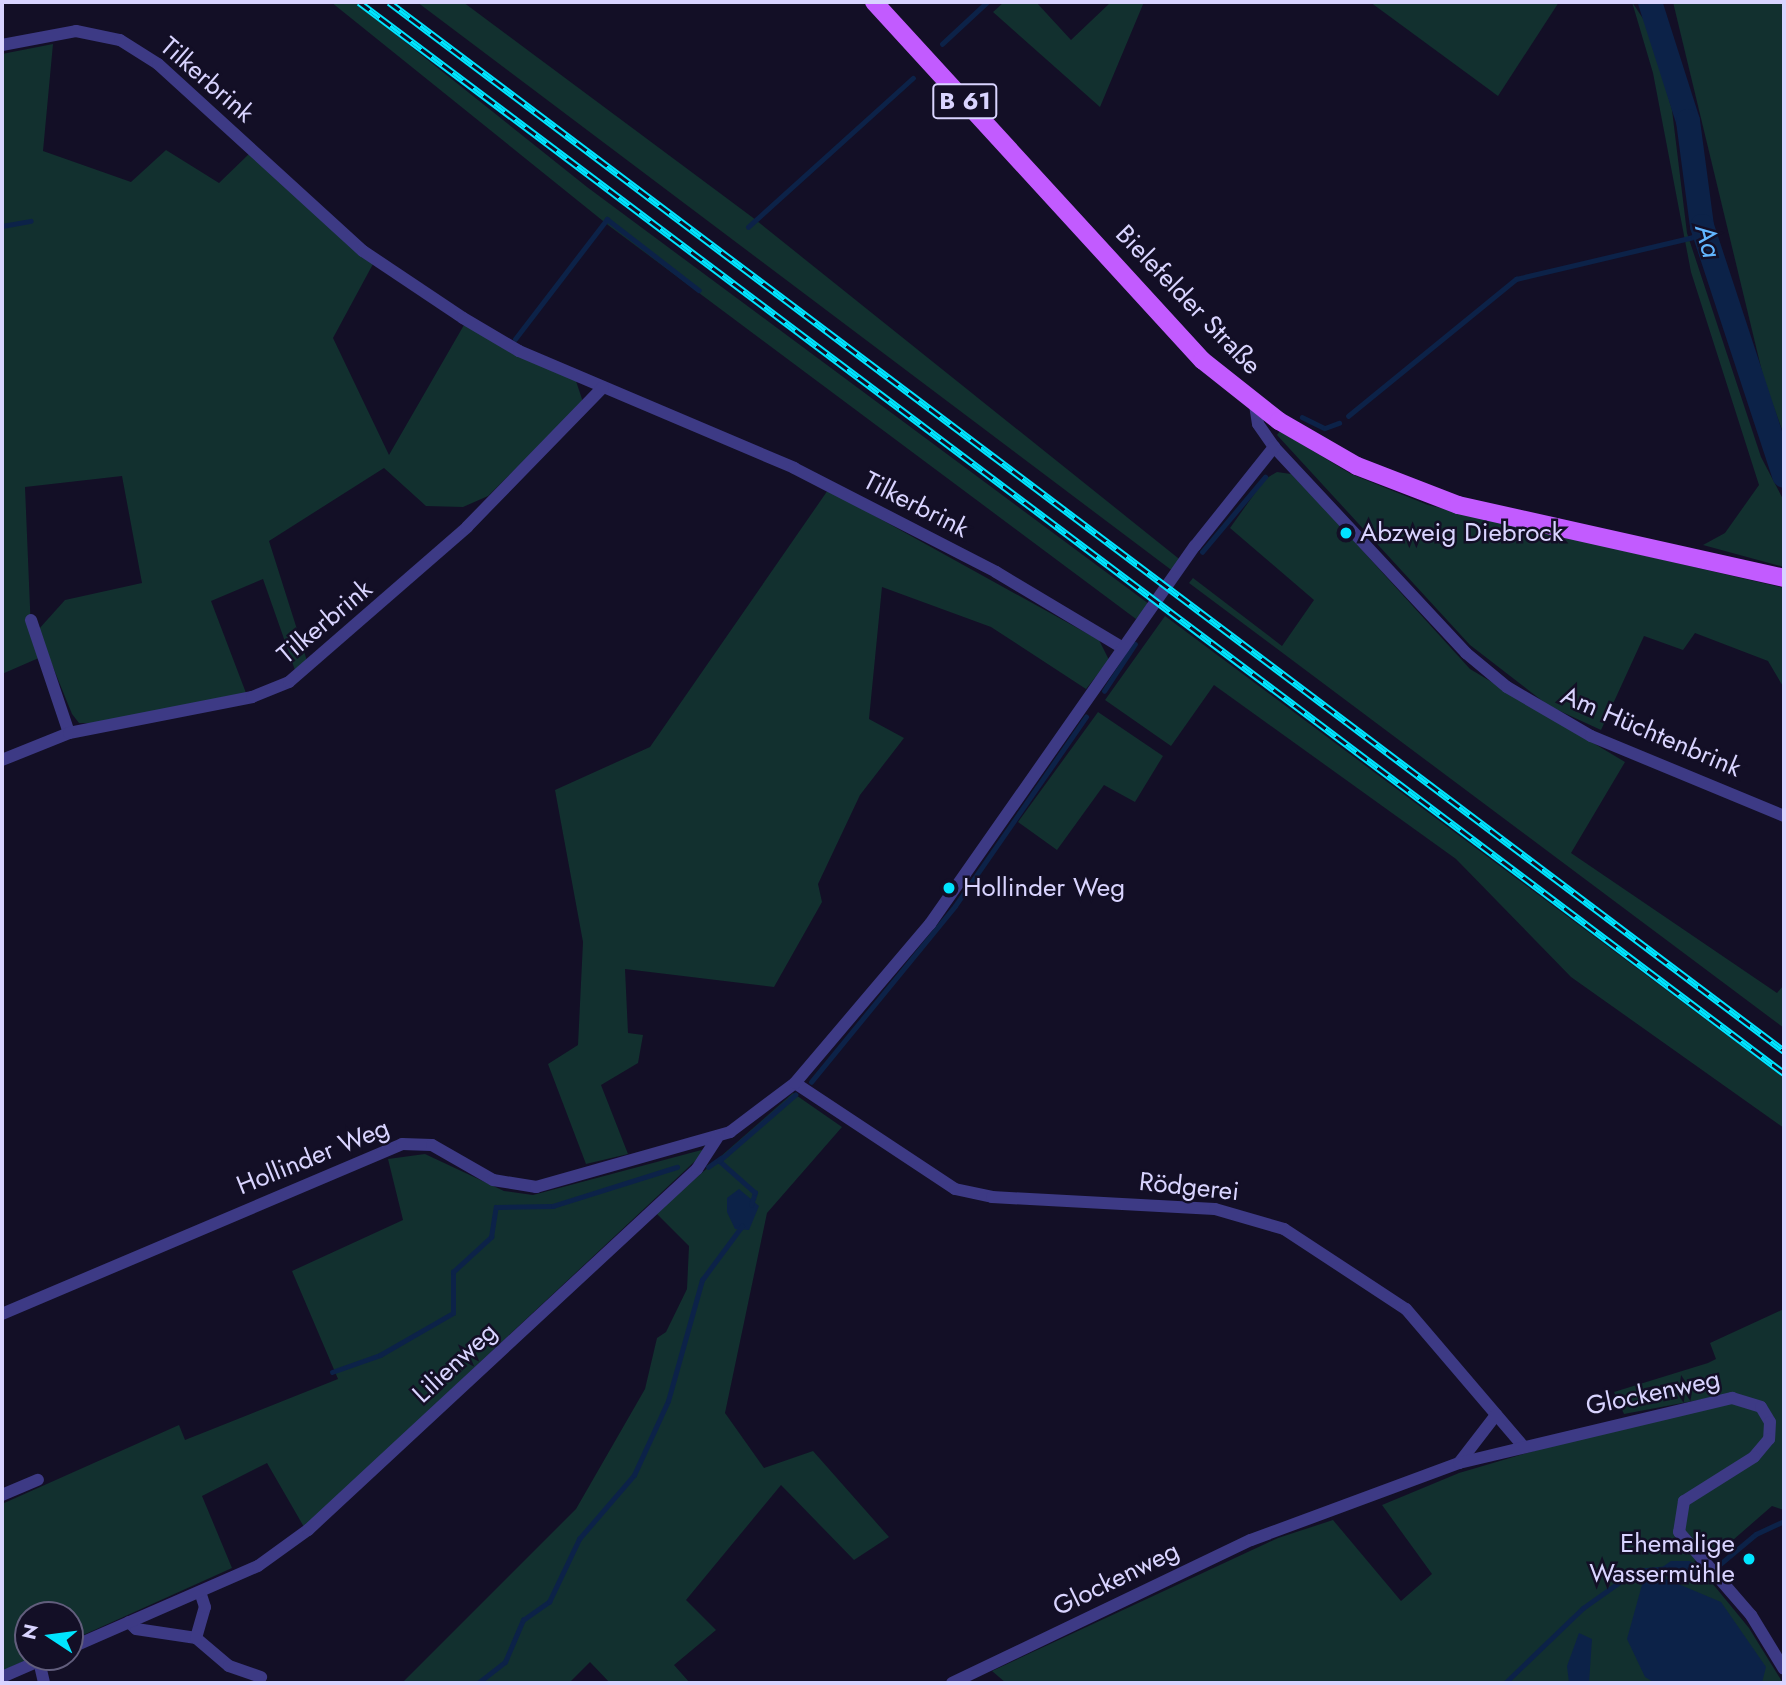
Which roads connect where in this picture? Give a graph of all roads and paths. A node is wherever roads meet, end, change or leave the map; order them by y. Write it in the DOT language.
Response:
graph roads {
  1 [pos="874,2"];
  2 [pos="2,45"];
  3 [pos="603,387"];
  4 [pos="1255,405"];
  5 [pos="1274,447"];
  6 [pos="1784,578"];
  7 [pos="31,620"];
  8 [pos="1123,648"];
  9 [pos="69,733"];
  10 [pos="2,760"];
  11 [pos="1784,816"];
  12 [pos="795,1083"];
  13 [pos="717,1138"];
  14 [pos="2,1314"];
  15 [pos="1496,1415"];
  16 [pos="1522,1445"];
  17 [pos="1459,1463"];
  18 [pos="38,1480"];
  19 [pos="2,1495"];
  20 [pos="200,1592"];
  21 [pos="129,1622"];
  22 [pos="196,1638"];
  23 [pos="84,1642"];
  24 [pos="1784,1669"];
  25 [pos="261,1677"];
  26 [pos="952,1683"];
  1 -- 4 [label="main road, Bielefelder Straße / B 61"];
  2 -- 3 [label="street, Tilkerbrink"];
  3 -- 8 [label="street, Tilkerbrink"];
  3 -- 9 [label="street, Tilkerbrink"];
  4 -- 5 [label="street, Am Hüchtenbrink"];
  4 -- 6 [label="main road, Bielefelder Straße / B 61"];
  5 -- 8 [label="street, Hollinder Weg"];
  5 -- 11 [label="street, Am Hüchtenbrink"];
  7 -- 9 [label="street"];
  8 -- 12 [label="street, Hollinder Weg"];
  9 -- 10 [label="street, Tilkerbrink"];
  12 -- 13 [label="street, Hollinder Weg"];
  12 -- 15 [label="street, Rödgerei"];
  13 -- 14 [label="street, Hollinder Weg"];
  13 -- 20 [label="street, Lilienweg"];
  15 -- 16 [label="street, Rödgerei"];
  15 -- 17 [label="street"];
  16 -- 17 [label="street, Glockenweg"];
  16 -- 24 [label="street, Glockenweg"];
  17 -- 26 [label="street, Glockenweg"];
  18 -- 19 [label="street"];
  20 -- 21 [label="street, Lilienweg"];
  20 -- 22 [label="street"];
  21 -- 22 [label="street"];
  21 -- 23 [label="street, Lilienweg"];
  22 -- 25 [label="street"];
}
